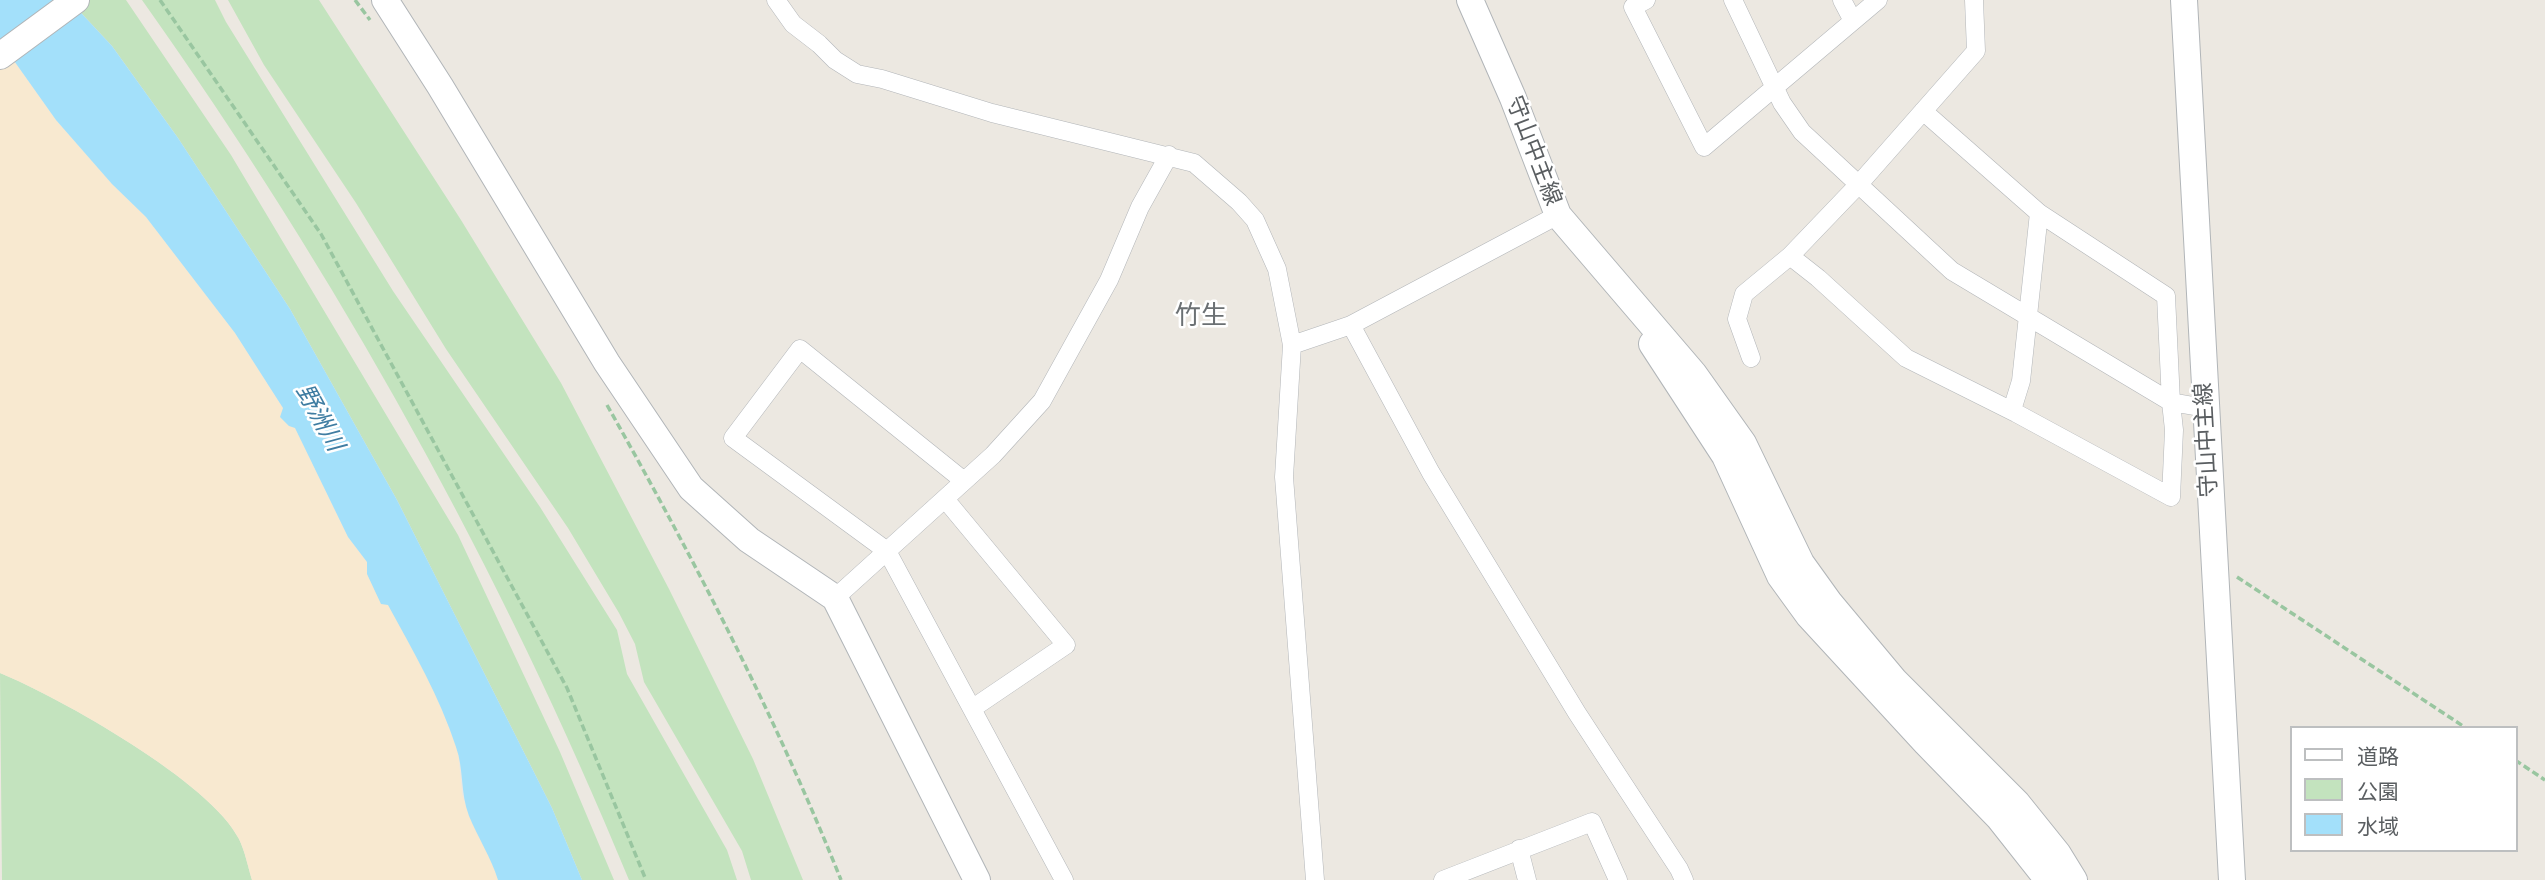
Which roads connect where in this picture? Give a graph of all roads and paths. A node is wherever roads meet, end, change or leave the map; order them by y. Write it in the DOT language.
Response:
graph roads {
  1 [pos="76,0"];
  2 [pos="160,0"];
  3 [pos="355,0"];
  4 [pos="776,0"];
  5 [pos="1470,0"];
  6 [pos="1646,0"];
  7 [pos="1733,0"];
  8 [pos="1842,0"];
  9 [pos="1878,0"];
  10 [pos="1974,0"];
  11 [pos="2184,0"];
  12 [pos="377,11"];
  13 [pos="1853,21"];
  14 [pos="0,56"];
  15 [pos="1774,87"];
  16 [pos="1923,111"];
  17 [pos="1169,155"];
  18 [pos="1859,184"];
  19 [pos="2039,214"];
  20 [pos="1558,215"];
  21 [pos="1790,257"];
  22 [pos="1619,288"];
  23 [pos="2028,316"];
  24 [pos="1351,325"];
  25 [pos="1292,345"];
  26 [pos="1751,358"];
  27 [pos="604,400"];
  28 [pos="2171,402"];
  29 [pos="2205,408"];
  30 [pos="2011,410"];
  31 [pos="964,481"];
  32 [pos="944,499"];
  33 [pos="887,551"];
  34 [pos="2214,562"];
  35 [pos="835,598"];
  36 [pos="973,708"];
  37 [pos="2463,726"];
  38 [pos="2517,761"];
  39 [pos="2545,780"];
  40 [pos="1519,849"];
  41 [pos="646,880"];
  42 [pos="841,880"];
  43 [pos="977,880"];
  44 [pos="1064,880"];
  45 [pos="1315,880"];
  46 [pos="1443,880"];
  47 [pos="1527,880"];
  48 [pos="1618,880"];
  49 [pos="1684,880"];
  50 [pos="2048,880"];
  51 [pos="2074,880"];
  52 [pos="2232,880"];
  1 -- 14 [label="main road"];
  2 -- 41 [label="path"];
  3 -- 12 [label="path"];
  4 -- 17 [label="street"];
  5 -- 20 [label="main road, 守山中主線"];
  6 -- 15 [label="street"];
  7 -- 15 [label="street"];
  8 -- 13 [label="street"];
  9 -- 13 [label="street"];
  10 -- 16 [label="street"];
  11 -- 29 [label="main road, 守山中主線"];
  12 -- 35 [label="main road"];
  13 -- 15 [label="street"];
  15 -- 18 [label="street"];
  16 -- 18 [label="street"];
  16 -- 19 [label="street"];
  17 -- 25 [label="street"];
  17 -- 31 [label="street"];
  18 -- 21 [label="street"];
  18 -- 23 [label="street"];
  19 -- 23 [label="street"];
  19 -- 28 [label="street"];
  20 -- 22 [label="main road, 守山中主線"];
  20 -- 24 [label="street"];
  21 -- 26 [label="street"];
  21 -- 30 [label="street"];
  22 -- 50 [label="main road, 守山中主線"];
  22 -- 51 [label="main road, 守山中主線"];
  23 -- 28 [label="street"];
  23 -- 30 [label="street"];
  24 -- 25 [label="street"];
  24 -- 49 [label="street"];
  25 -- 45 [label="street"];
  27 -- 42 [label="path"];
  28 -- 29 [label="street"];
  28 -- 30 [label="street"];
  29 -- 34 [label="main road, 守山中主線"];
  31 -- 32 [label="street"];
  31 -- 33 [label="street"];
  32 -- 33 [label="street"];
  32 -- 36 [label="street"];
  33 -- 35 [label="street"];
  33 -- 36 [label="street"];
  34 -- 37 [label="path"];
  34 -- 52 [label="main road, 守山中主線"];
  35 -- 43 [label="main road"];
  36 -- 44 [label="street"];
  38 -- 39 [label="path"];
  40 -- 46 [label="street"];
  40 -- 47 [label="street"];
  40 -- 48 [label="street"];
}
